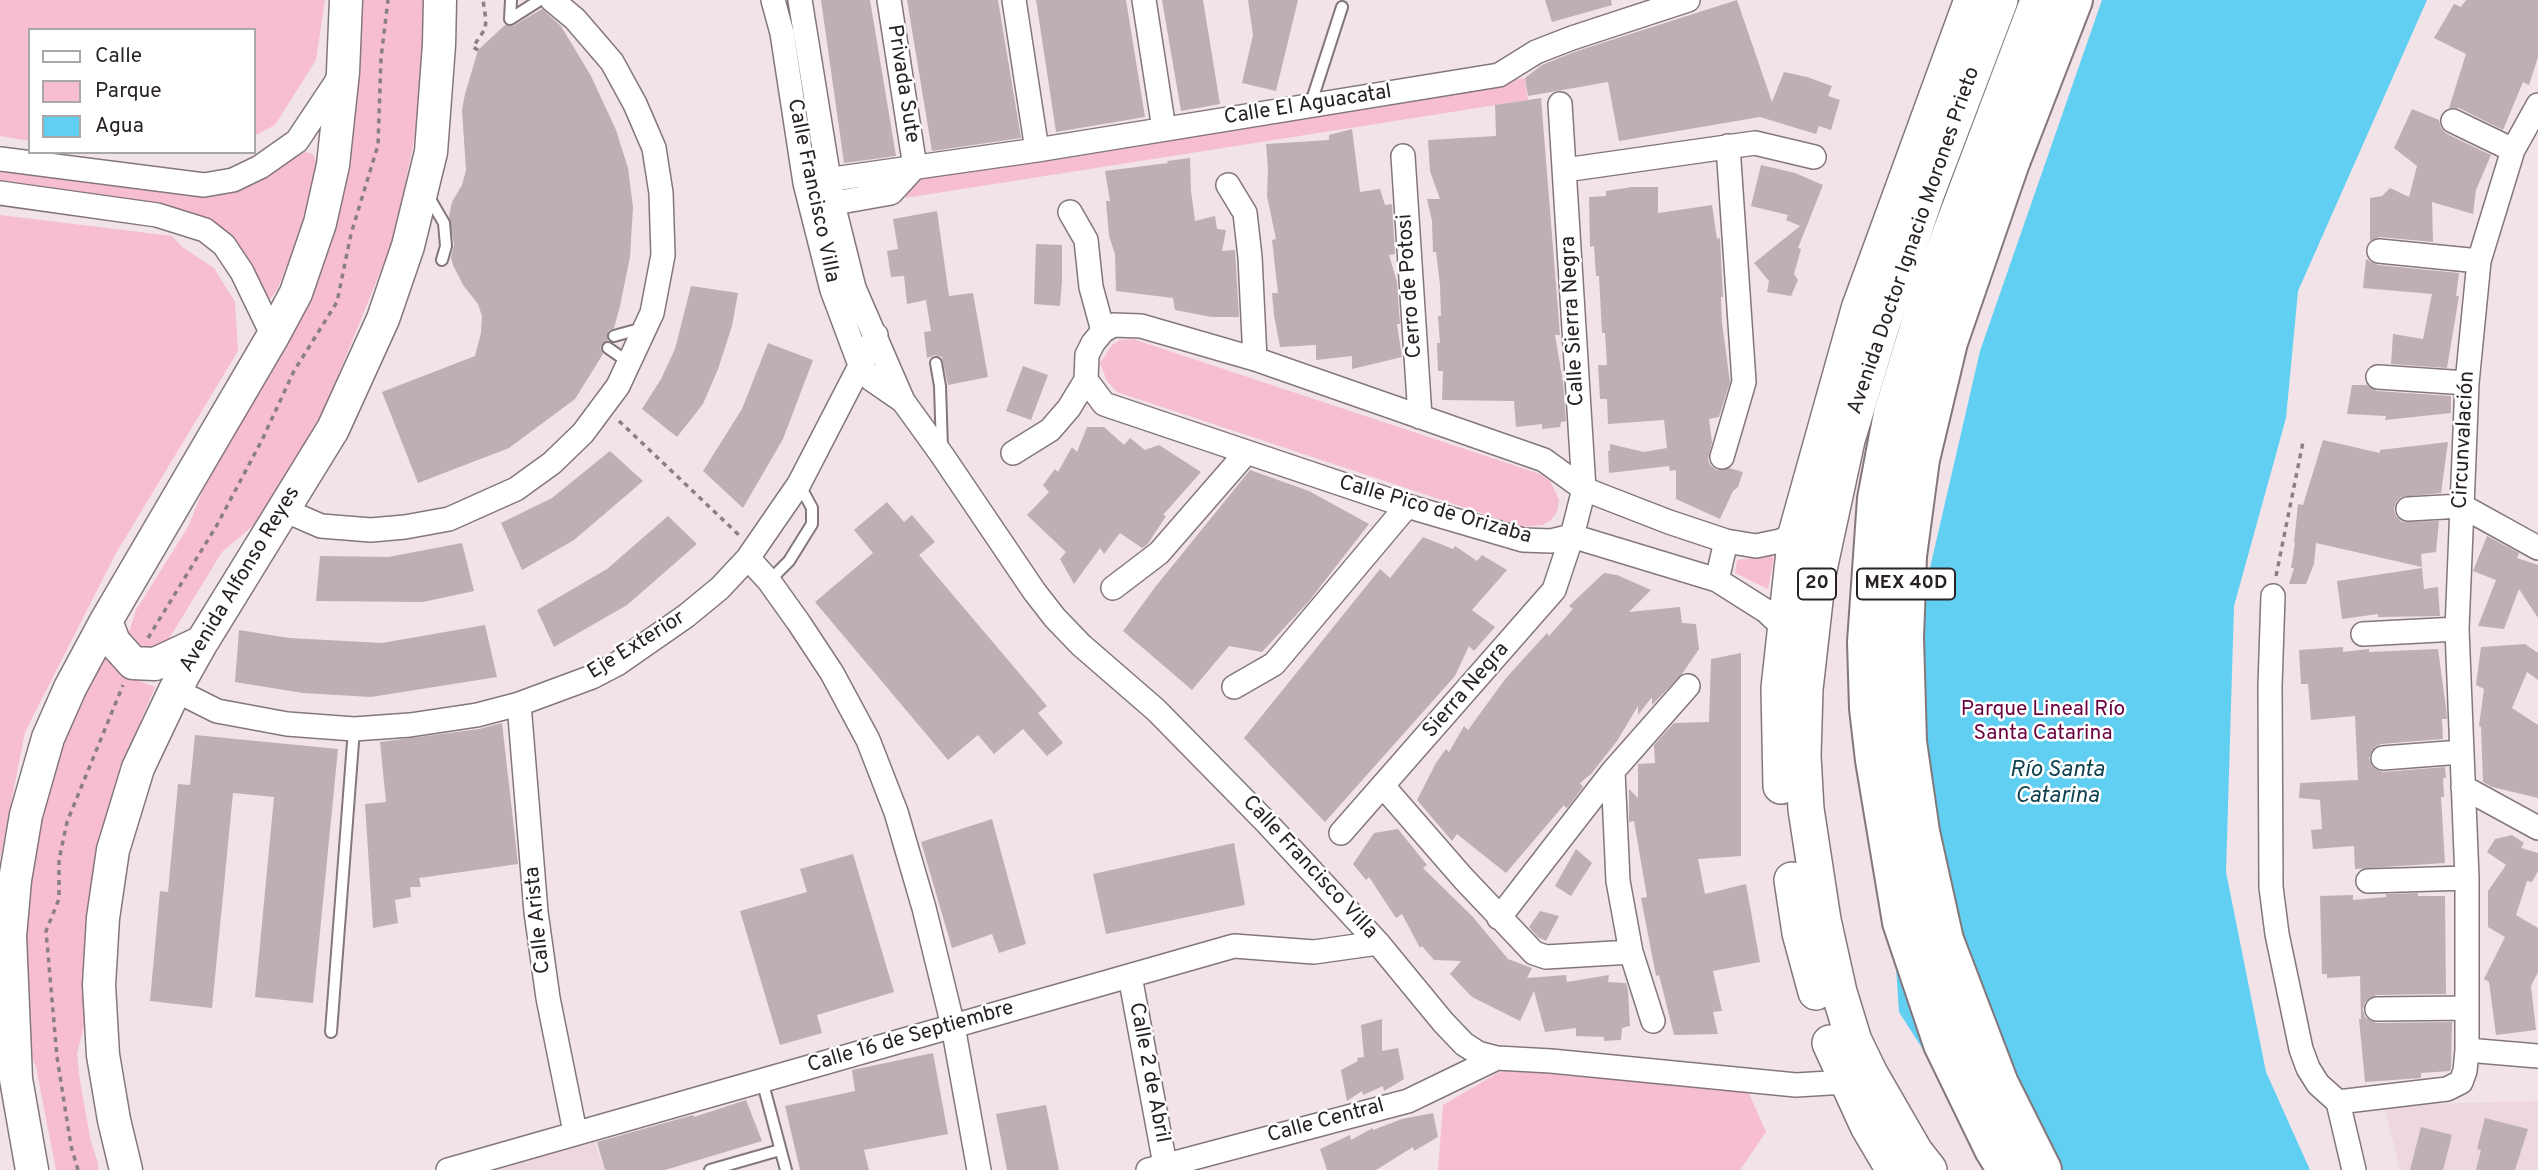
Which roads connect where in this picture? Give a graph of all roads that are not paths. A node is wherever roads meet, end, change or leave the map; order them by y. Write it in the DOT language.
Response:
graph roads {
  1 [pos="346,0"];
  2 [pos="440,0"];
  3 [pos="511,0"];
  4 [pos="540,0"];
  5 [pos="552,0"];
  6 [pos="773,0"];
  7 [pos="800,0"];
  8 [pos="889,0"];
  9 [pos="1014,0"];
  10 [pos="1144,0"];
  11 [pos="1688,0"];
  12 [pos="1972,0"];
  13 [pos="2000,0"];
  14 [pos="2040,0"];
  15 [pos="2073,0"];
  16 [pos="1342,7"];
  17 [pos="343,72"];
  18 [pos="1560,104"];
  19 [pos="2538,105"];
  20 [pos="1310,106"];
  21 [pos="2453,121"];
  22 [pos="1164,129"];
  23 [pos="1728,146"];
  24 [pos="1037,150"];
  25 [pos="2513,150"];
  26 [pos="1403,156"];
  27 [pos="1814,158"];
  28 [pos="0,159"];
  29 [pos="915,167"];
  30 [pos="1565,170"];
  31 [pos="829,180"];
  32 [pos="805,183"];
  33 [pos="1228,185"];
  34 [pos="422,188"];
  35 [pos="0,193"];
  36 [pos="822,205"];
  37 [pos="1070,212"];
  38 [pos="2379,251"];
  39 [pos="442,260"];
  40 [pos="2479,261"];
  41 [pos="646,327"];
  42 [pos="1103,331"];
  43 [pos="876,335"];
  44 [pos="273,336"];
  45 [pos="614,336"];
  46 [pos="608,348"];
  47 [pos="1255,359"];
  48 [pos="936,363"];
  49 [pos="860,365"];
  50 [pos="627,368"];
  51 [pos="2378,376"];
  52 [pos="1086,380"];
  53 [pos="2467,383"];
  54 [pos="903,401"];
  55 [pos="1420,417"];
  56 [pos="1013,453"];
  57 [pos="1246,453"];
  58 [pos="943,455"];
  59 [pos="1721,457"];
  60 [pos="799,484"];
  61 [pos="1584,489"];
  62 [pos="1408,506"];
  63 [pos="2462,506"];
  64 [pos="2408,509"];
  65 [pos="284,510"];
  66 [pos="1796,534"];
  67 [pos="1572,536"];
  68 [pos="1726,541"];
  69 [pos="2538,548"];
  70 [pos="751,554"];
  71 [pos="1717,580"];
  72 [pos="769,582"];
  73 [pos="1114,588"];
  74 [pos="2273,596"];
  75 [pos="106,621"];
  76 [pos="2457,629"];
  77 [pos="1786,630"];
  78 [pos="2363,634"];
  79 [pos="202,642"];
  80 [pos="1688,686"];
  81 [pos="1234,687"];
  82 [pos="175,690"];
  83 [pos="519,704"];
  84 [pos="354,729"];
  85 [pos="2461,752"];
  86 [pos="2383,758"];
  87 [pos="1613,771"];
  88 [pos="1383,786"];
  89 [pos="2463,787"];
  90 [pos="2538,828"];
  91 [pos="1341,833"];
  92 [pos="2467,878"];
  93 [pos="2368,881"];
  94 [pos="1499,918"];
  95 [pos="1378,943"];
  96 [pos="1631,952"];
  97 [pos="1130,976"];
  98 [pos="2467,1008"];
  99 [pos="2378,1009"];
  100 [pos="1653,1021"];
  101 [pos="953,1026"];
  102 [pos="331,1032"];
  103 [pos="2467,1050"];
  104 [pos="2538,1056"];
  105 [pos="1497,1058"];
  106 [pos="762,1080"];
  107 [pos="1846,1082"];
  108 [pos="2338,1102"];
  109 [pos="575,1132"];
  110 [pos="780,1150"];
  111 [pos="123,1167"];
  112 [pos="453,1169"];
  113 [pos="1160,1169"];
  114 [pos="32,1170"];
  115 [pos="710,1170"];
  116 [pos="786,1170"];
  117 [pos="979,1170"];
  118 [pos="1894,1170"];
  119 [pos="1929,1170"];
  120 [pos="2007,1170"];
  121 [pos="2042,1170"];
  122 [pos="2354,1170"];
  1 -- 17 [label="main road"];
  2 -- 34 [label="main road, Avenida Alfonso Reyes"];
  3 -- 4 [label="lane"];
  5 -- 41 [label="street"];
  6 -- 32 [label="street, Calle Francisco Villa"];
  7 -- 31 [label="street, Calle Francisco Villa"];
  8 -- 29 [label="street, Privada Sute"];
  9 -- 24 [label="street"];
  10 -- 22 [label="street"];
  11 -- 20 [label="street, Calle El Aguacatal"];
  12 -- 66 [label="main road, Avenida Doctor Ignacio Morones Prieto / 20"];
  13 -- 119 [label="main road, Avenida Doctor Ignacio Morones Prieto / 20"];
  14 -- 120 [label="highway, MEX 40D"];
  15 -- 121 [label="highway, MEX 40D"];
  16 -- 20 [label="lane"];
  17 -- 28 [label="street"];
  17 -- 44 [label="main road"];
  18 -- 30 [label="street, Calle Sierra Negra"];
  19 -- 25 [label="street, Circunvalación"];
  20 -- 22 [label="street, Calle El Aguacatal"];
  21 -- 25 [label="street"];
  22 -- 24 [label="street, Calle El Aguacatal"];
  23 -- 27 [label="street"];
  23 -- 30 [label="street"];
  23 -- 59 [label="street"];
  24 -- 29 [label="street, Calle El Aguacatal"];
  25 -- 40 [label="street, Circunvalación"];
  26 -- 55 [label="street, Cerro de Potosi"];
  29 -- 31 [label="street, Calle El Aguacatal"];
  29 -- 36 [label="street"];
  30 -- 61 [label="street, Calle Sierra Negra"];
  31 -- 32 [label="street, Calle El Aguacatal"];
  31 -- 36 [label="street, Calle Francisco Villa"];
  32 -- 36 [label="street, Calle Francisco Villa"];
  33 -- 47 [label="street"];
  34 -- 39 [label="lane"];
  34 -- 65 [label="main road, Avenida Alfonso Reyes"];
  35 -- 44 [label="street"];
  36 -- 43 [label="street, Calle Francisco Villa"];
  36 -- 49 [label="street, Calle Francisco Villa"];
  37 -- 42 [label="street"];
  38 -- 40 [label="street"];
  40 -- 53 [label="street, Circunvalación"];
  41 -- 45 [label="lane"];
  41 -- 50 [label="street"];
  42 -- 47 [label="street"];
  42 -- 52 [label="street"];
  43 -- 49 [label="street, Eje Exterior"];
  43 -- 54 [label="street, Calle Francisco Villa"];
  44 -- 75 [label="main road"];
  46 -- 50 [label="lane"];
  47 -- 55 [label="street"];
  48 -- 58 [label="lane"];
  49 -- 54 [label="street, Calle Francisco Villa"];
  49 -- 60 [label="street, Eje Exterior"];
  50 -- 65 [label="street"];
  51 -- 53 [label="street"];
  52 -- 56 [label="street"];
  52 -- 57 [label="street, Calle Pico de Orizaba"];
  53 -- 63 [label="street, Circunvalación"];
  54 -- 58 [label="street, Calle Francisco Villa"];
  55 -- 61 [label="street"];
  57 -- 62 [label="street, Calle Pico de Orizaba"];
  57 -- 73 [label="street"];
  58 -- 95 [label="street, Calle Francisco Villa"];
  60 -- 70 [label="street, Eje Exterior"];
  60 -- 72 [label="lane"];
  61 -- 67 [label="street, Calle Sierra Negra"];
  61 -- 68 [label="street"];
  62 -- 67 [label="street, Calle Pico de Orizaba"];
  62 -- 81 [label="street"];
  63 -- 64 [label="street"];
  63 -- 69 [label="street"];
  63 -- 76 [label="street, Circunvalación"];
  65 -- 79 [label="main road, Avenida Alfonso Reyes"];
  66 -- 68 [label="street"];
  66 -- 77 [label="main road, Avenida Doctor Ignacio Morones Prieto / 20"];
  67 -- 71 [label="street, Calle Pico de Orizaba"];
  67 -- 88 [label="street, Sierra Negra"];
  68 -- 71 [label="street"];
  70 -- 72 [label="street"];
  70 -- 83 [label="street, Eje Exterior"];
  71 -- 77 [label="street, Calle Pico de Orizaba"];
  72 -- 101 [label="street"];
  74 -- 108 [label="street"];
  75 -- 79 [label="main road"];
  75 -- 114 [label="main road"];
  76 -- 78 [label="street"];
  76 -- 85 [label="street, Circunvalación"];
  77 -- 107 [label="main road, Avenida Doctor Ignacio Morones Prieto / 20"];
  79 -- 82 [label="main road, Avenida Alfonso Reyes"];
  80 -- 87 [label="street"];
  82 -- 84 [label="street, Eje Exterior"];
  82 -- 111 [label="main road, Avenida Alfonso Reyes"];
  83 -- 84 [label="street, Eje Exterior"];
  83 -- 109 [label="street, Calle Arista"];
  84 -- 102 [label="lane"];
  85 -- 86 [label="street"];
  85 -- 89 [label="street, Circunvalación"];
  87 -- 94 [label="street"];
  87 -- 96 [label="street"];
  88 -- 91 [label="street, Sierra Negra"];
  88 -- 94 [label="street"];
  89 -- 90 [label="street"];
  89 -- 92 [label="street, Circunvalación"];
  92 -- 93 [label="street"];
  92 -- 98 [label="street, Circunvalación"];
  94 -- 96 [label="street"];
  95 -- 97 [label="street, Calle 16 de Septiembre"];
  95 -- 105 [label="street, Calle Francisco Villa"];
  96 -- 100 [label="street"];
  97 -- 101 [label="street, Calle 16 de Septiembre"];
  97 -- 113 [label="street, Calle 2 de Abril"];
  98 -- 99 [label="street"];
  98 -- 103 [label="street, Circunvalación"];
  101 -- 106 [label="street, Calle 16 de Septiembre"];
  101 -- 117 [label="street"];
  103 -- 104 [label="street"];
  103 -- 108 [label="street, Circunvalación"];
  105 -- 107 [label="street, Calle Francisco Villa"];
  105 -- 113 [label="street, Calle Central"];
  106 -- 109 [label="street, Calle 16 de Septiembre"];
  106 -- 110 [label="lane"];
  107 -- 118 [label="main road, Avenida Doctor Ignacio Morones Prieto / 20"];
  108 -- 122 [label="street"];
  109 -- 112 [label="street, Calle 16 de Septiembre"];
  110 -- 115 [label="lane"];
  110 -- 116 [label="lane"];
}
